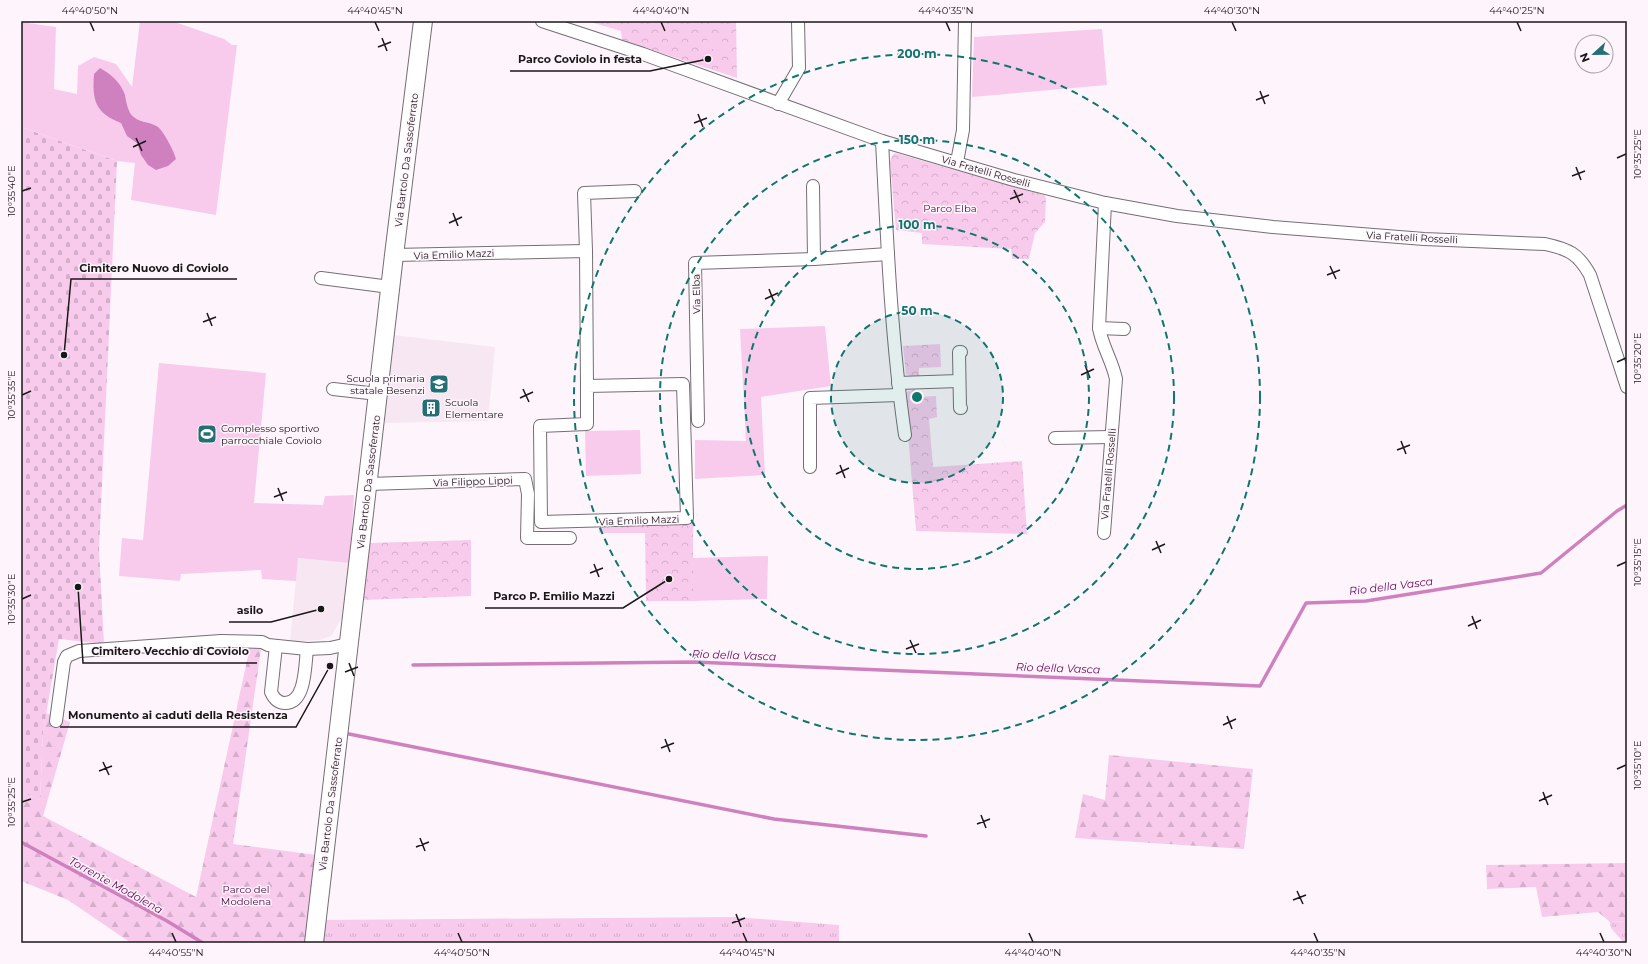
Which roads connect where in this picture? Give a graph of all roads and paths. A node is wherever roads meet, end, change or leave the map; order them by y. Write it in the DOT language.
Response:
graph roads {
  1 [pos="423,21"];
  2 [pos="542,21"];
  3 [pos="798,21"];
  4 [pos="965,21"];
  5 [pos="778,104"];
  6 [pos="882,141"];
  7 [pos="957,162"];
  8 [pos="813,186"];
  9 [pos="635,191"];
  10 [pos="1104,202"];
  11 [pos="586,251"];
  12 [pos="888,254"];
  13 [pos="394,255"];
  14 [pos="814,259"];
  15 [pos="321,278"];
  16 [pos="390,287"];
  17 [pos="1099,328"];
  18 [pos="1124,329"];
  19 [pos="960,352"];
  20 [pos="959,381"];
  21 [pos="587,386"];
  22 [pos="1627,387"];
  23 [pos="333,389"];
  24 [pos="899,389"];
  25 [pos="378,394"];
  26 [pos="961,408"];
  27 [pos="698,421"];
  28 [pos="905,435"];
  29 [pos="1111,437"];
  30 [pos="1055,438"];
  31 [pos="810,467"];
  32 [pos="368,484"];
  33 [pos="1104,533"];
  34 [pos="570,538"];
  35 [pos="348,644"];
  36 [pos="276,646"];
  37 [pos="307,649"];
  38 [pos="56,721"];
  39 [pos="314,943"];
  1 -- 13 [label="street, Via Bartolo Da Sassoferrato"];
  2 -- 5 [label="street, Via Fratelli Rosselli"];
  3 -- 5 [label="street"];
  4 -- 7 [label="street"];
  5 -- 6 [label="street, Via Fratelli Rosselli"];
  6 -- 7 [label="street, Via Fratelli Rosselli"];
  6 -- 12 [label="street"];
  7 -- 10 [label="street, Via Fratelli Rosselli"];
  8 -- 14 [label="street"];
  9 -- 11 [label="street, Via Emilio Mazzi"];
  10 -- 17 [label="street, Via Fratelli Rosselli"];
  10 -- 22 [label="street, Via Fratelli Rosselli"];
  11 -- 13 [label="street, Via Emilio Mazzi"];
  11 -- 21 [label="street, Via Emilio Mazzi"];
  12 -- 14 [label="street, Via Elba"];
  12 -- 24 [label="street"];
  13 -- 16 [label="street, Via Bartolo Da Sassoferrato"];
  14 -- 27 [label="street, Via Elba"];
  15 -- 16 [label="street"];
  16 -- 25 [label="street, Via Bartolo Da Sassoferrato"];
  17 -- 18 [label="street"];
  17 -- 29 [label="street, Via Fratelli Rosselli"];
  19 -- 20 [label="street"];
  20 -- 24 [label="street"];
  20 -- 26 [label="street"];
  21 -- 21 [label="street, Via Emilio Mazzi"];
  23 -- 25 [label="street"];
  24 -- 28 [label="street"];
  24 -- 31 [label="street"];
  25 -- 32 [label="street, Via Bartolo Da Sassoferrato"];
  29 -- 30 [label="street"];
  29 -- 33 [label="street, Via Fratelli Rosselli"];
  32 -- 34 [label="street, Via Filippo Lippi"];
  32 -- 35 [label="street, Via Bartolo Da Sassoferrato"];
  35 -- 37 [label="street"];
  35 -- 39 [label="street, Via Bartolo Da Sassoferrato"];
  36 -- 37 [label="street"];
  36 -- 37 [label="street"];
  36 -- 38 [label="street"];
}
